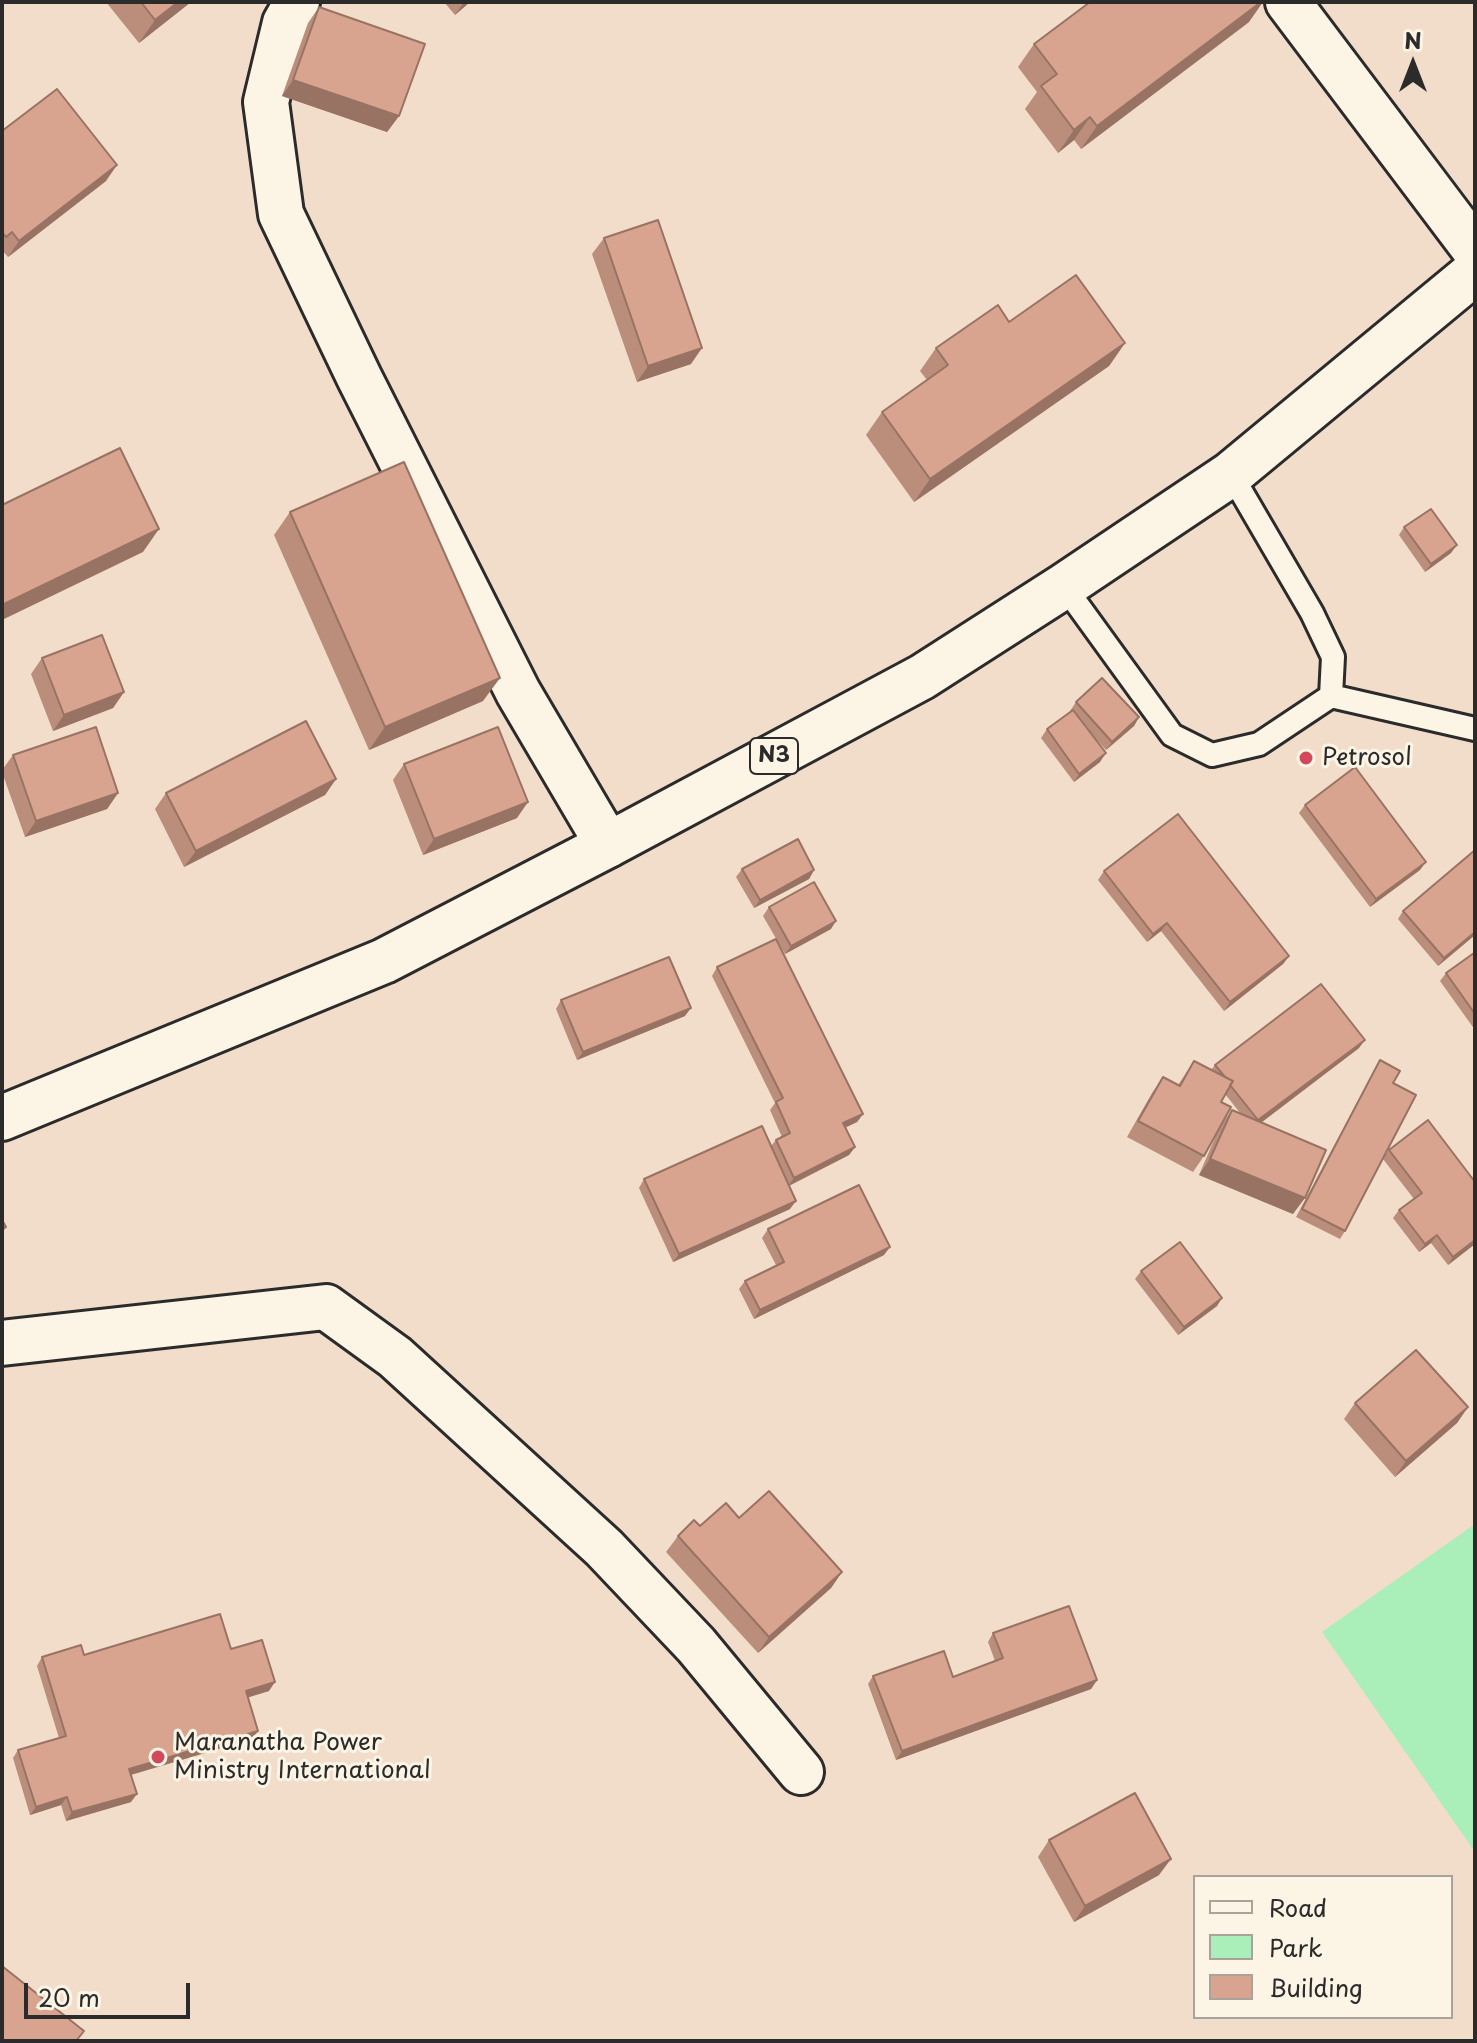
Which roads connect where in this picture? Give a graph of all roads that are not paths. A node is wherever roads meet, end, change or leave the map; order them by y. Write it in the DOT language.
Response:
graph roads {
  1 [pos="297,2"];
  2 [pos="1288,2"];
  3 [pos="1475,250"];
  4 [pos="1475,272"];
  5 [pos="1231,474"];
  6 [pos="1064,586"];
  7 [pos="1331,696"];
  8 [pos="1475,729"];
  9 [pos="608,845"];
  10 [pos="2,1118"];
  11 [pos="2,1343"];
  12 [pos="801,1772"];
  1 -- 9 [label="street"];
  2 -- 3 [label="street"];
  4 -- 5 [label="street, N3"];
  5 -- 6 [label="street, N3"];
  5 -- 7 [label="lane"];
  6 -- 7 [label="lane"];
  6 -- 9 [label="street, N3"];
  7 -- 8 [label="lane"];
  9 -- 10 [label="street, N3"];
  11 -- 12 [label="street"];
}
